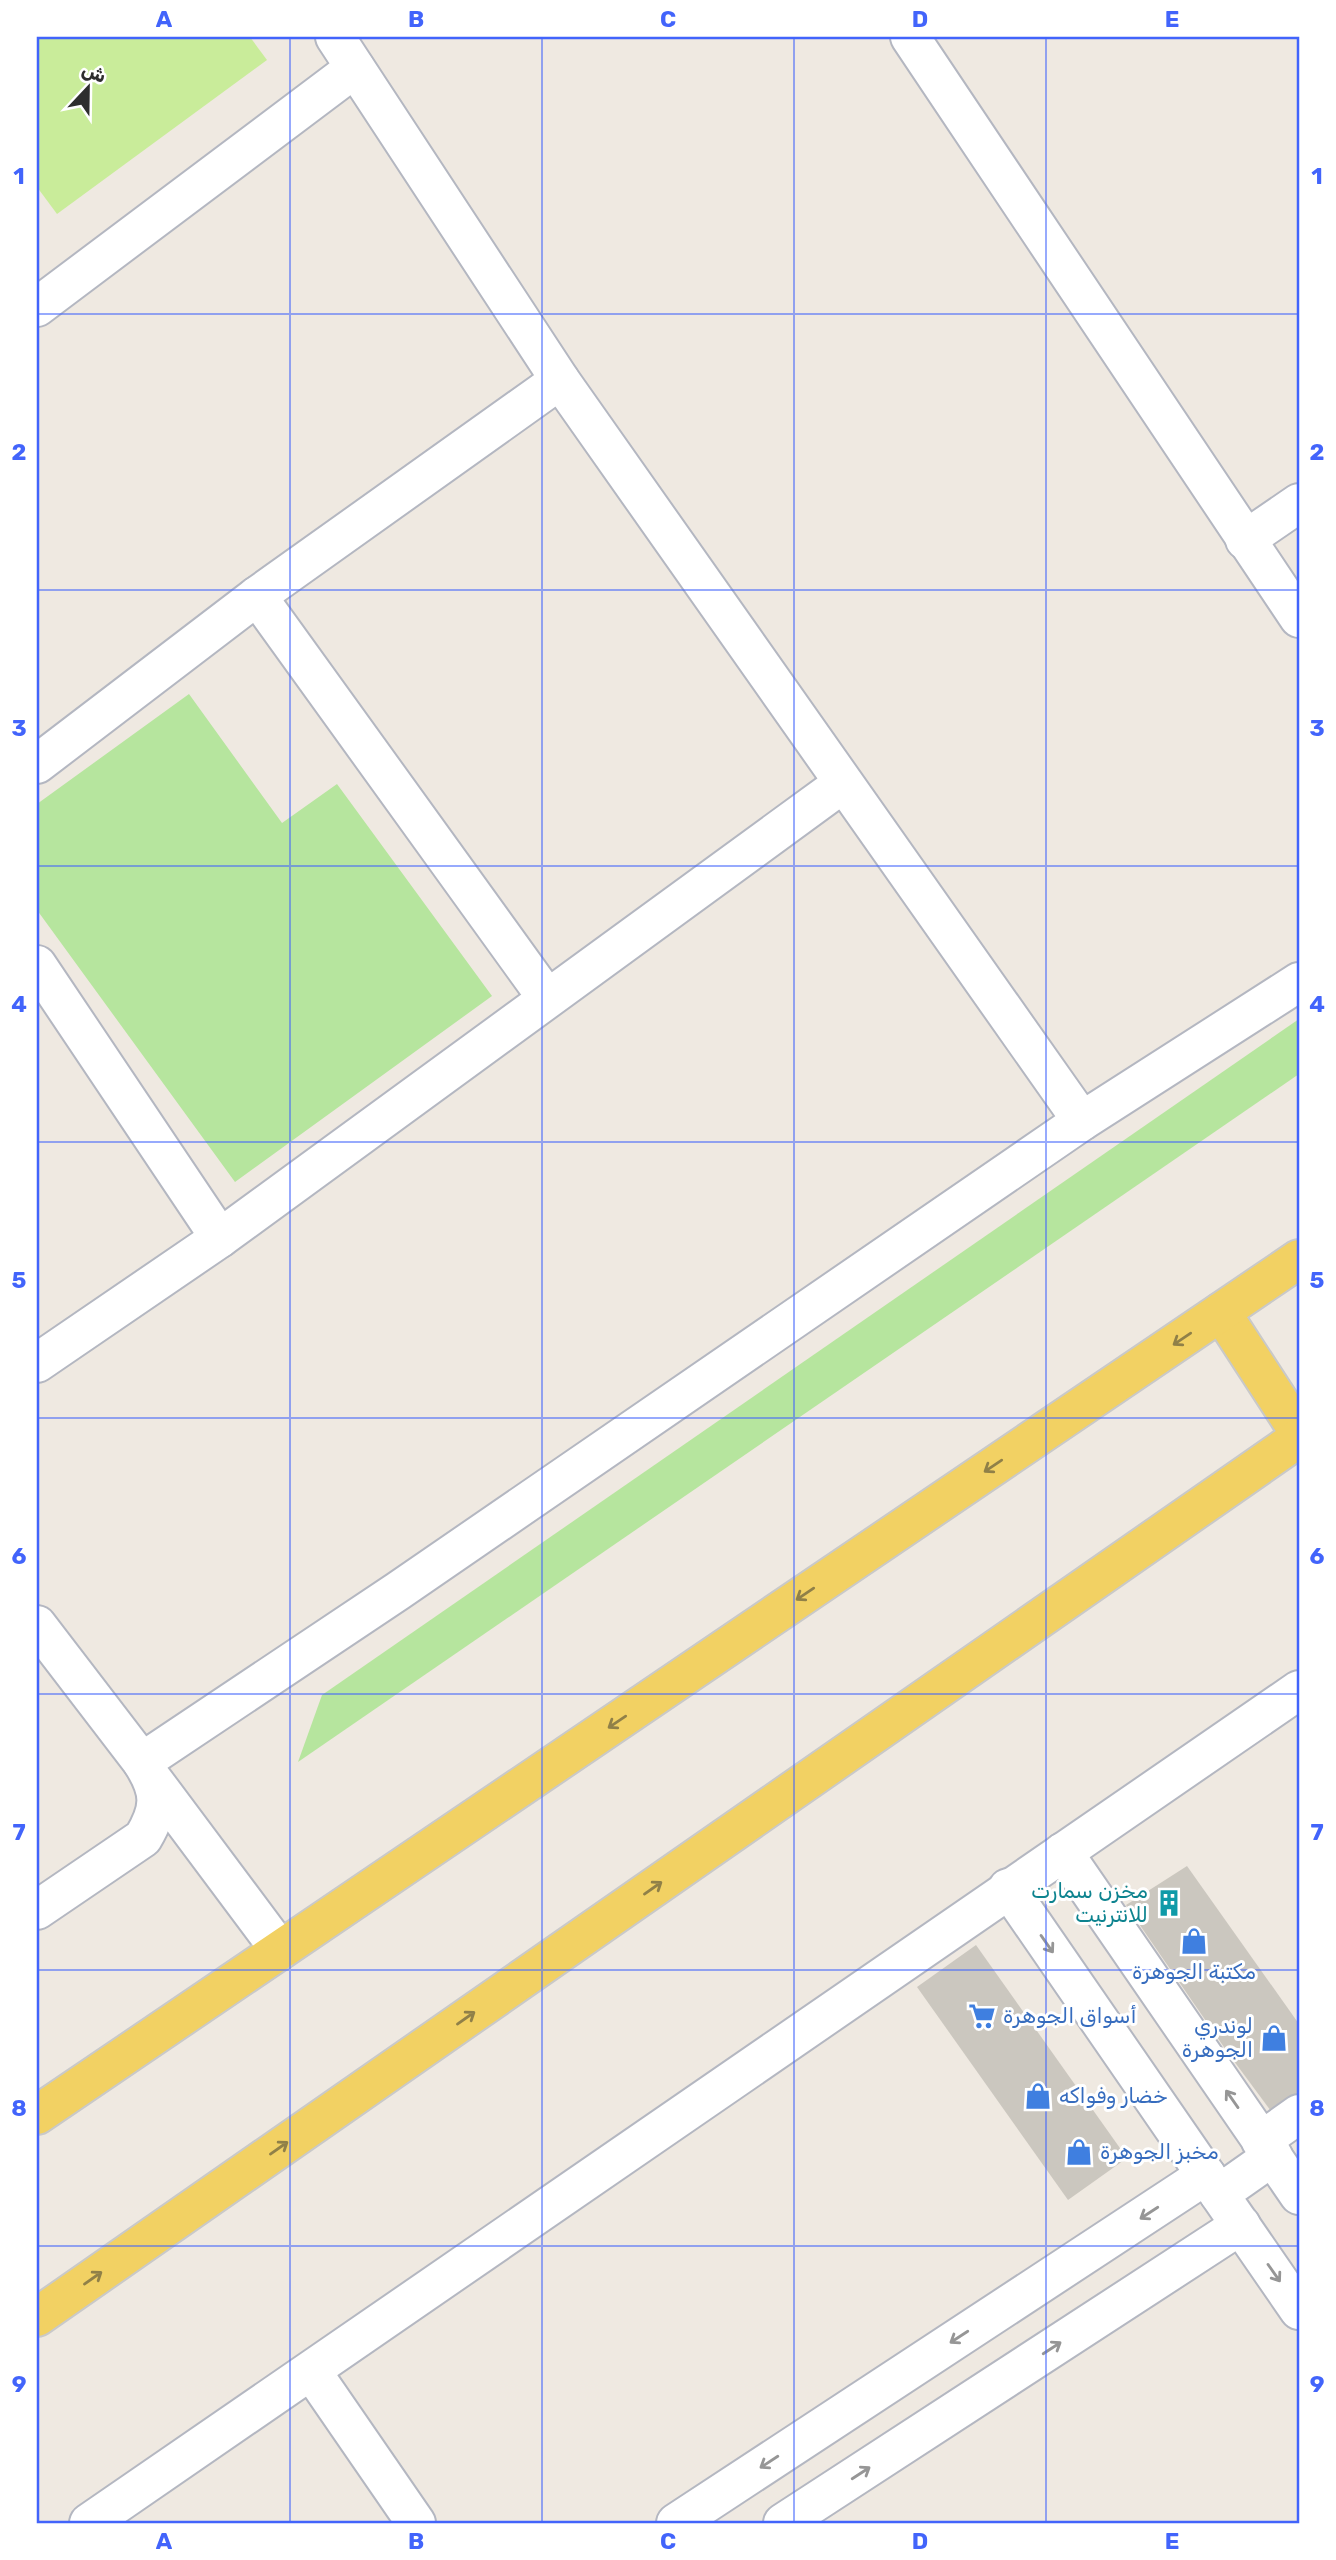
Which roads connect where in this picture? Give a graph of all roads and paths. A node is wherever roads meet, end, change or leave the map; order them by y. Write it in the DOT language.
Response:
graph roads {
  1 [pos="335,37"];
  2 [pos="910,37"];
  3 [pos="355,68"];
  4 [pos="37,307"];
  5 [pos="560,380"];
  6 [pos="1299,503"];
  7 [pos="1245,540"];
  8 [pos="257,596"];
  9 [pos="1299,618"];
  10 [pos="37,764"];
  11 [pos="842,784"];
  12 [pos="37,965"];
  13 [pos="1299,982"];
  14 [pos="547,998"];
  15 [pos="1082,1121"];
  16 [pos="220,1238"];
  17 [pos="1299,1259"];
  18 [pos="1221,1312"];
  19 [pos="37,1363"];
  20 [pos="1299,1432"];
  21 [pos="1299,1438"];
  22 [pos="37,1625"];
  23 [pos="1299,1689"];
  24 [pos="148,1771"];
  25 [pos="1063,1853"];
  26 [pos="1008,1888"];
  27 [pos="37,1910"];
  28 [pos="279,1950"];
  29 [pos="1299,2114"];
  30 [pos="37,2115"];
  31 [pos="1284,2170"];
  32 [pos="1222,2198"];
  33 [pos="1299,2310"];
  34 [pos="37,2317"];
  35 [pos="312,2372"];
  36 [pos="89,2523"];
  37 [pos="416,2523"];
  38 [pos="676,2523"];
  39 [pos="783,2523"];
  1 -- 3 [label="street"];
  2 -- 7 [label="street"];
  3 -- 4 [label="street"];
  3 -- 5 [label="street"];
  5 -- 8 [label="street"];
  5 -- 11 [label="street"];
  6 -- 7 [label="street"];
  7 -- 9 [label="street"];
  8 -- 10 [label="street"];
  8 -- 14 [label="street"];
  11 -- 14 [label="street"];
  11 -- 15 [label="street"];
  12 -- 16 [label="street"];
  13 -- 15 [label="street"];
  14 -- 16 [label="street"];
  15 -- 24 [label="street"];
  16 -- 19 [label="street"];
  17 -- 18 [label="main road"];
  18 -- 20 [label="main road"];
  18 -- 28 [label="main road, one-way"];
  34 -- 21 [label="main road, one-way"];
  22 -- 24 [label="street"];
  23 -- 25 [label="street"];
  24 -- 27 [label="street"];
  24 -- 28 [label="street"];
  25 -- 26 [label="street"];
  31 -- 25 [label="street, one-way"];
  26 -- 32 [label="street, one-way"];
  26 -- 35 [label="street"];
  28 -- 30 [label="main road"];
  29 -- 31 [label="street"];
  31 -- 32 [label="street"];
  32 -- 33 [label="street, one-way"];
  32 -- 38 [label="street, one-way"];
  39 -- 32 [label="street, one-way"];
  35 -- 36 [label="street"];
  35 -- 37 [label="street"];
}
